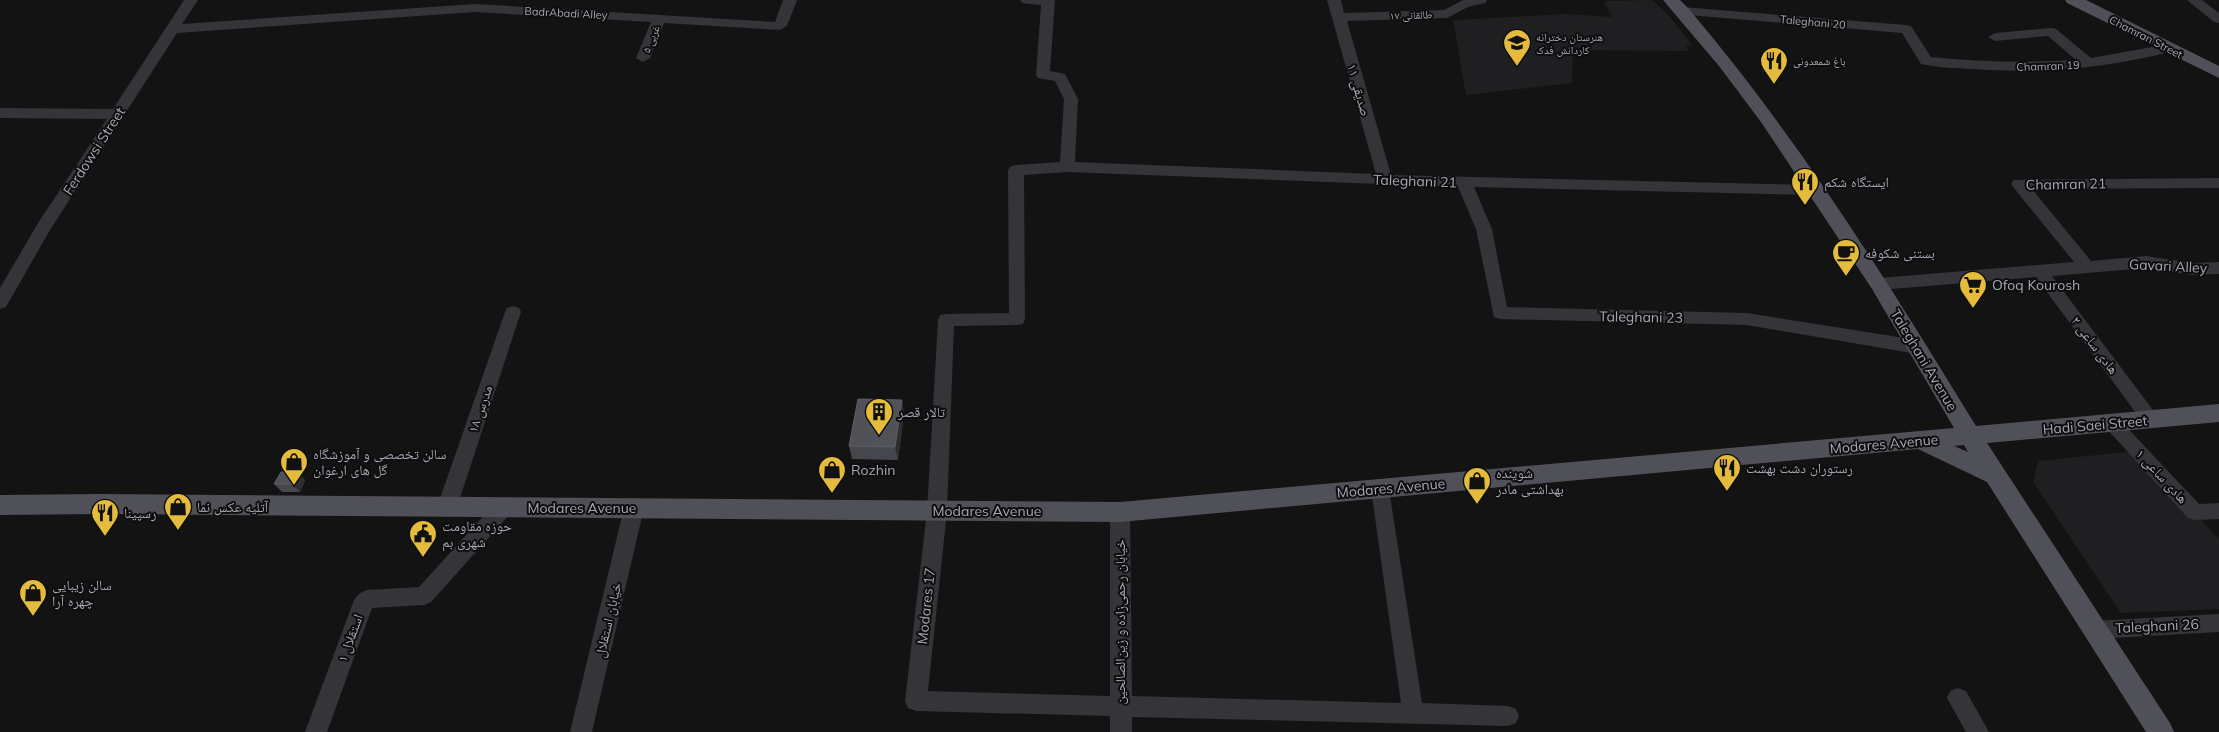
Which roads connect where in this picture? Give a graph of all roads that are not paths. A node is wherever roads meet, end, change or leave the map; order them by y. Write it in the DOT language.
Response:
graph roads {
  1 [pos="191,0"];
  2 [pos="790,0"];
  3 [pos="1334,0"];
  4 [pos="1480,0"];
  5 [pos="2073,0"];
  6 [pos="2194,0"];
  7 [pos="1027,1"];
  8 [pos="1048,1"];
  9 [pos="1677,5"];
  10 [pos="1338,17"];
  11 [pos="660,19"];
  12 [pos="2219,19"];
  13 [pos="172,29"];
  14 [pos="1996,37"];
  15 [pos="2169,48"];
  16 [pos="643,58"];
  17 [pos="1926,61"];
  18 [pos="2089,64"];
  19 [pos="2218,72"];
  20 [pos="0,113"];
  21 [pos="117,114"];
  22 [pos="1067,167"];
  23 [pos="1385,180"];
  24 [pos="1464,182"];
  25 [pos="2219,183"];
  26 [pos="1815,190"];
  27 [pos="2087,267"];
  28 [pos="2219,268"];
  29 [pos="2040,271"];
  30 [pos="1879,284"];
  31 [pos="0,303"];
  32 [pos="513,312"];
  33 [pos="1018,319"];
  34 [pos="1917,347"];
  35 [pos="2219,413"];
  36 [pos="2150,419"];
  37 [pos="2112,423"];
  38 [pos="1970,436"];
  39 [pos="1922,441"];
  40 [pos="1995,475"];
  41 [pos="1380,489"];
  42 [pos="0,505"];
  43 [pos="447,507"];
  44 [pos="504,507"];
  45 [pos="634,508"];
  46 [pos="937,510"];
  47 [pos="2219,511"];
  48 [pos="1120,512"];
  49 [pos="2219,623"];
  50 [pos="2095,630"];
  51 [pos="1958,698"];
  52 [pos="1120,706"];
  53 [pos="1413,713"];
  54 [pos="1508,716"];
  55 [pos="316,732"];
  56 [pos="581,732"];
  57 [pos="1120,732"];
  58 [pos="1978,732"];
  59 [pos="2160,732"];
  1 -- 13 [label="street, Ferdowsi Street"];
  2 -- 11 [label="street, BadrAbadi Alley"];
  3 -- 10 [label="street, صدیقی ۱۱"];
  4 -- 10 [label="street, طالقانی ۱۷"];
  5 -- 15 [label="main road, Chamran Street"];
  6 -- 12 [label="street"];
  7 -- 8 [label="street"];
  8 -- 22 [label="street"];
  9 -- 17 [label="street, Taleghani 20"];
  9 -- 26 [label="main road, Taleghani Avenue"];
  10 -- 23 [label="street, صدیقی ۱۱"];
  11 -- 13 [label="street, BadrAbadi Alley"];
  11 -- 16 [label="street, ۵ غربی"];
  13 -- 21 [label="street, Ferdowsi Street"];
  14 -- 18 [label="street"];
  15 -- 18 [label="street, Chamran 19"];
  15 -- 19 [label="main road, Chamran Street"];
  17 -- 18 [label="street, Chamran 19"];
  20 -- 21 [label="street"];
  21 -- 31 [label="street, Ferdowsi Street"];
  22 -- 23 [label="street, Taleghani 21"];
  22 -- 33 [label="street, Taleghani 21"];
  23 -- 24 [label="street, Taleghani 21"];
  24 -- 26 [label="street, Taleghani 21"];
  24 -- 34 [label="street, Taleghani 23"];
  25 -- 27 [label="street, Chamran 21"];
  26 -- 30 [label="main road, Taleghani Avenue"];
  27 -- 28 [label="street, Gavari Alley"];
  27 -- 29 [label="street, Gavari Alley"];
  29 -- 30 [label="street, Gavari Alley"];
  29 -- 36 [label="street, هادی ساعی ۲"];
  30 -- 34 [label="main road, Taleghani Avenue"];
  32 -- 43 [label="street, مدرس ۱۸"];
  33 -- 46 [label="street, Modares 17"];
  34 -- 38 [label="main road, Taleghani Avenue"];
  35 -- 36 [label="main road, Hadi Saei Street"];
  36 -- 37 [label="main road, Hadi Saei Street"];
  37 -- 38 [label="main road, Hadi Saei Street"];
  37 -- 47 [label="street, هادی ساعی ۱"];
  38 -- 39 [label="main road, Modares Avenue"];
  38 -- 40 [label="main road, Taleghani Avenue"];
  39 -- 40 [label="main road"];
  39 -- 41 [label="main road, Modares Avenue"];
  40 -- 50 [label="main road, Taleghani Avenue"];
  41 -- 48 [label="main road, Modares Avenue"];
  41 -- 53 [label="street"];
  42 -- 43 [label="main road, Modares Avenue"];
  43 -- 44 [label="main road, Modares Avenue"];
  44 -- 45 [label="main road, Modares Avenue"];
  44 -- 55 [label="street, استقلال ۱"];
  45 -- 46 [label="main road, Modares Avenue"];
  45 -- 56 [label="street, خیابان استقلال"];
  46 -- 48 [label="main road, Modares Avenue"];
  46 -- 52 [label="street, Modares 17"];
  48 -- 52 [label="street, خیابان رحمی‌زاده و زین‌الصالحین"];
  49 -- 50 [label="street, Taleghani 26"];
  50 -- 59 [label="main road, Taleghani Avenue"];
  51 -- 58 [label="street"];
  52 -- 53 [label="street"];
  52 -- 57 [label="street, خیابان رحمی‌زاده و زین‌الصالحین"];
  53 -- 54 [label="street"];
}
